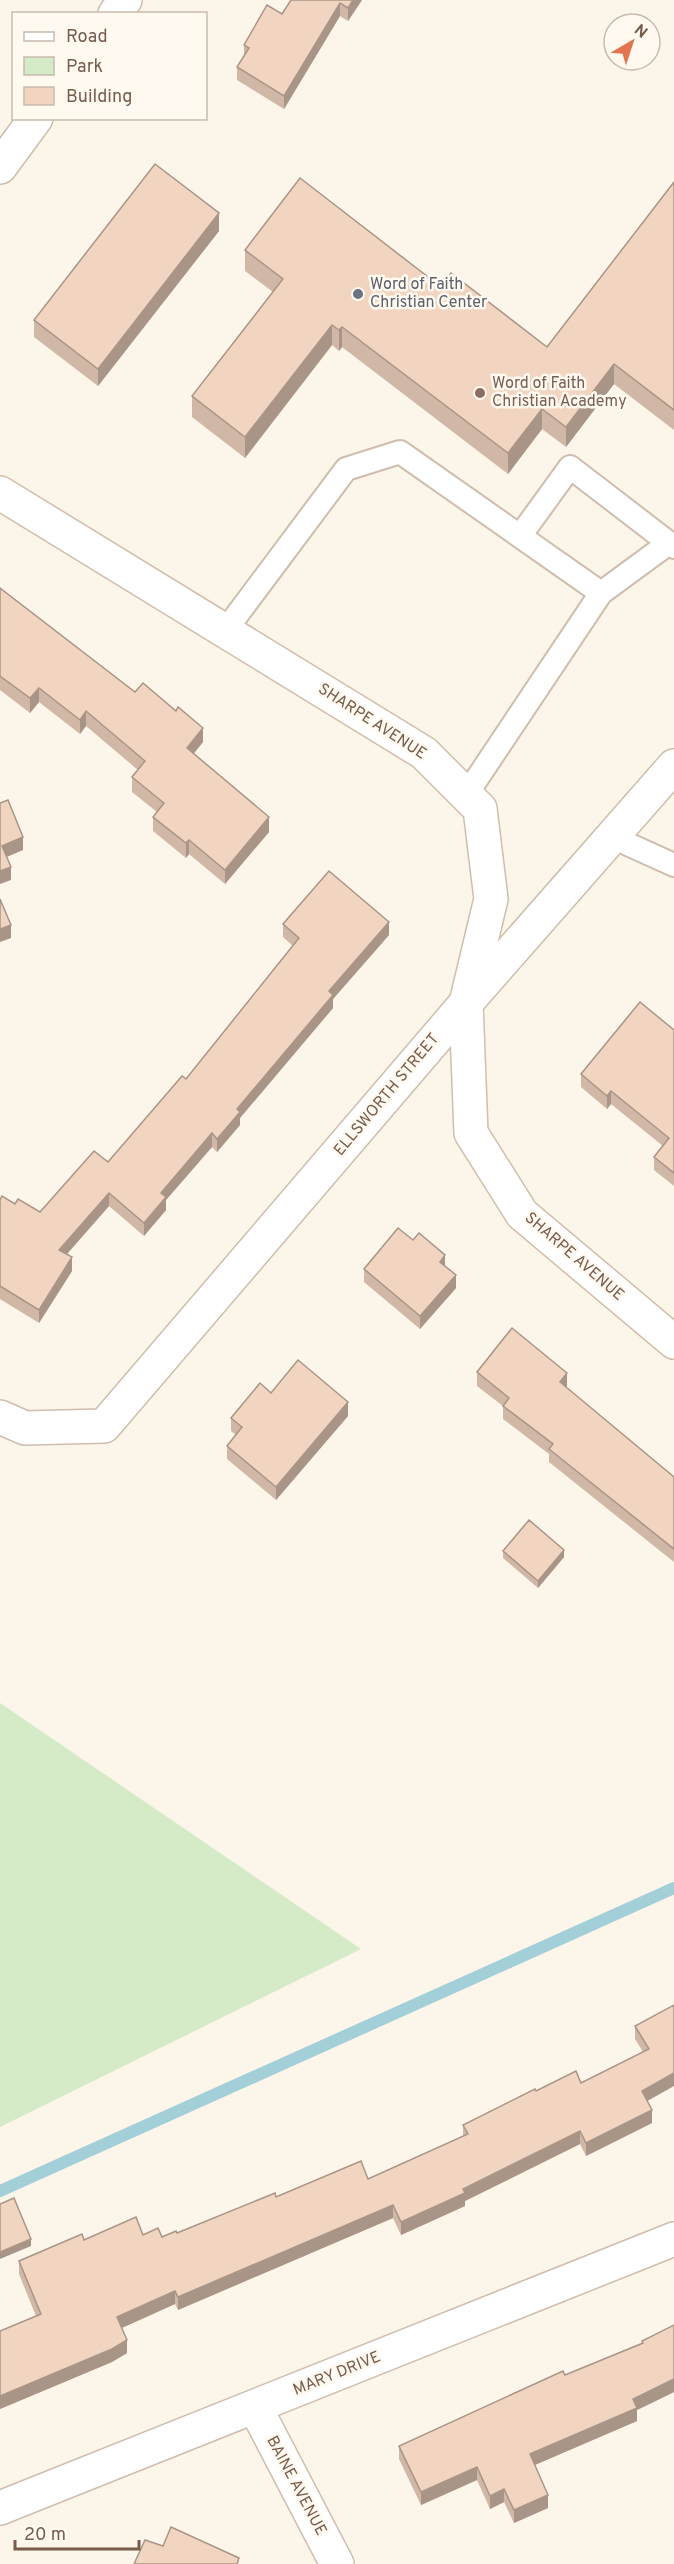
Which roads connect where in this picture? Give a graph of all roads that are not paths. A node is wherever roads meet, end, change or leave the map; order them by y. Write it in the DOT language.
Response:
graph roads {
  1 [pos="35,120"];
  2 [pos="0,167"];
  3 [pos="0,492"];
  4 [pos="520,536"];
  5 [pos="672,545"];
  6 [pos="602,592"];
  7 [pos="225,631"];
  8 [pos="674,766"];
  9 [pos="466,795"];
  10 [pos="612,837"];
  11 [pos="674,865"];
  12 [pos="466,1003"];
  13 [pos="674,1342"];
  14 [pos="0,1417"];
  15 [pos="674,2239"];
  16 [pos="255,2407"];
  17 [pos="0,2508"];
  18 [pos="337,2564"];
  1 -- 2 [label="street"];
  3 -- 7 [label="street, SHARPE AVENUE"];
  4 -- 5 [label="lane"];
  4 -- 6 [label="lane"];
  4 -- 7 [label="lane"];
  5 -- 6 [label="lane"];
  6 -- 9 [label="lane"];
  7 -- 9 [label="street, SHARPE AVENUE"];
  8 -- 10 [label="street, ELLSWORTH STREET"];
  9 -- 12 [label="street, SHARPE AVENUE"];
  10 -- 11 [label="lane"];
  10 -- 12 [label="street, ELLSWORTH STREET"];
  12 -- 13 [label="street, SHARPE AVENUE"];
  12 -- 14 [label="street, ELLSWORTH STREET"];
  15 -- 16 [label="street, MARY DRIVE"];
  16 -- 17 [label="street, MARY DRIVE"];
  16 -- 18 [label="street, BAINE AVENUE"];
}
